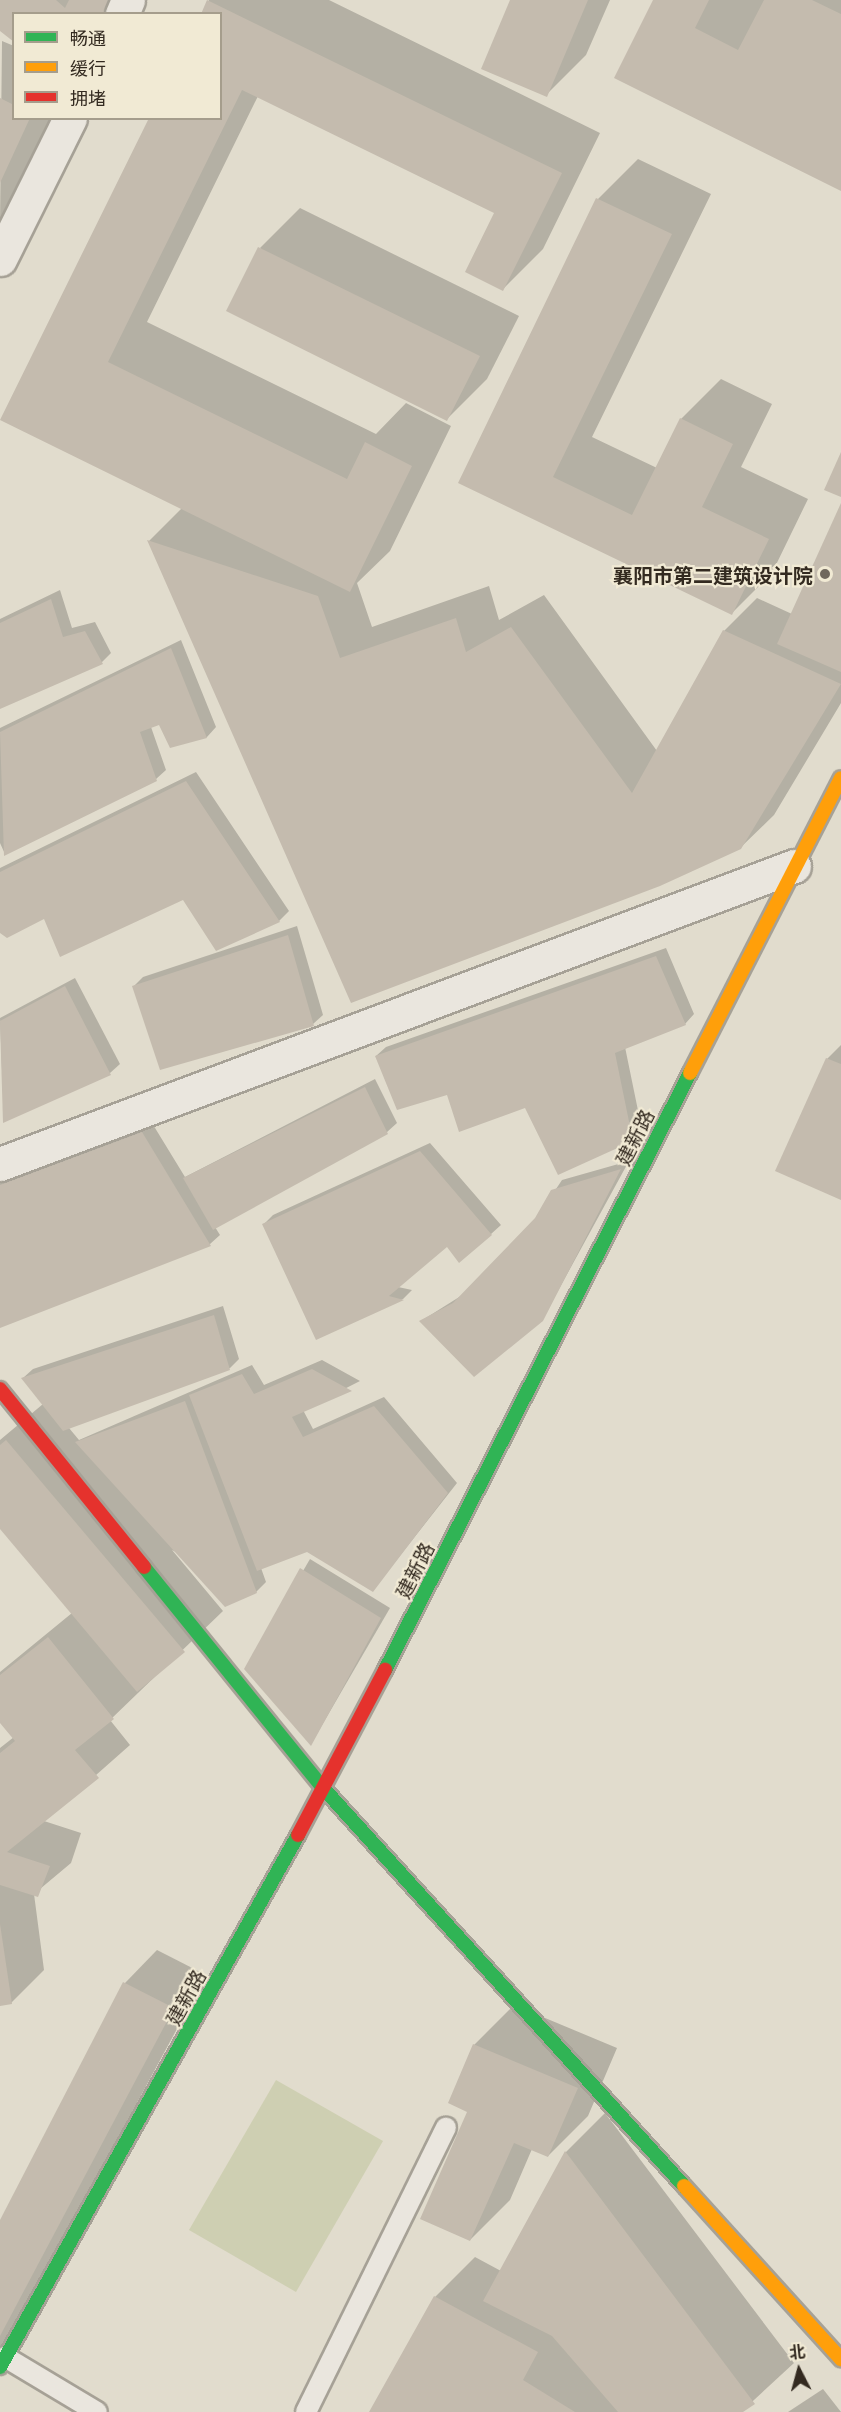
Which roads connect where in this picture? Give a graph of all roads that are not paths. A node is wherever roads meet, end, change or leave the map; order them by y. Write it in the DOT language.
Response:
graph roads {
  1 [pos="69,120"];
  2 [pos="0,259"];
  3 [pos="841,778"];
  4 [pos="794,866"];
  5 [pos="0,1164"];
  6 [pos="0,1389"];
  7 [pos="324,1789"];
  8 [pos="446,2128"];
  9 [pos="841,2359"];
  10 [pos="3,2362"];
  11 [pos="97,2412"];
  12 [pos="306,2412"];
  1 -- 2 [label="street"];
  3 -- 4 [label="street, 建新路"];
  4 -- 5 [label="street"];
  4 -- 7 [label="street, 建新路"];
  6 -- 7 [label="street"];
  7 -- 9 [label="street"];
  7 -- 10 [label="street, 建新路"];
  8 -- 12 [label="lane"];
  10 -- 11 [label="lane"];
}
